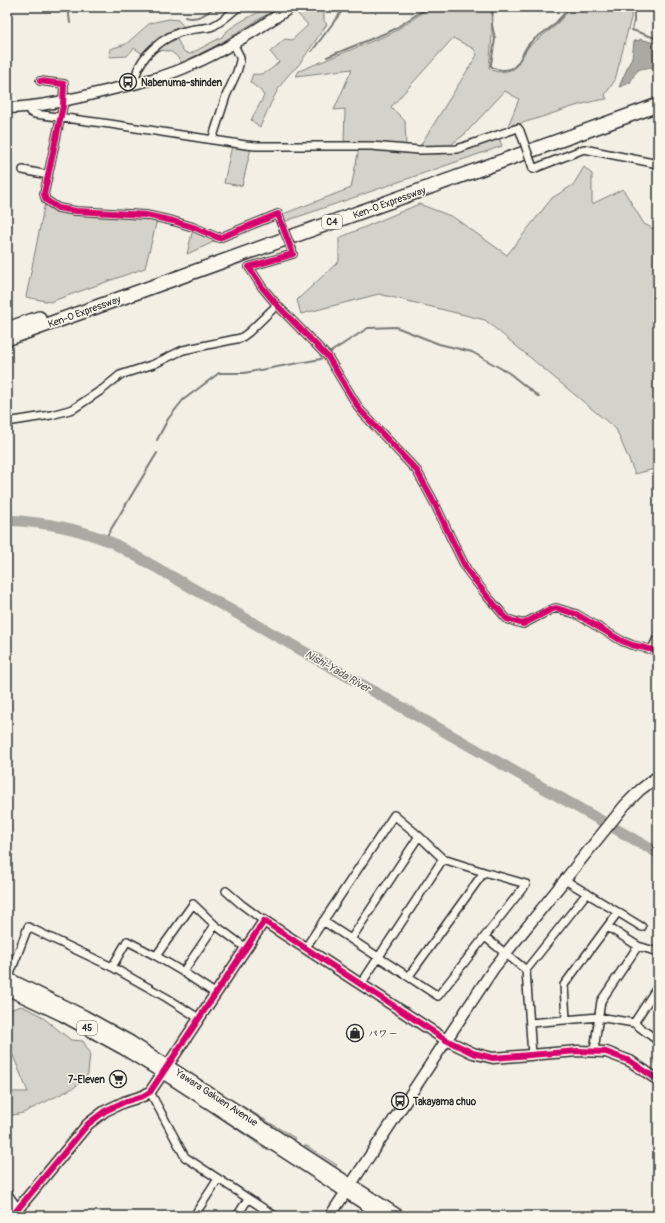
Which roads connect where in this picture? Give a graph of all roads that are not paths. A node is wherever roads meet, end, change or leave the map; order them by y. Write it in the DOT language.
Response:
graph roads {
  1 [pos="238,7"];
  2 [pos="291,7"];
  3 [pos="233,43"];
  4 [pos="40,81"];
  5 [pos="135,83"];
  6 [pos="658,96"];
  7 [pos="63,102"];
  8 [pos="658,105"];
  9 [pos="7,108"];
  10 [pos="29,108"];
  11 [pos="60,118"];
  12 [pos="212,140"];
  13 [pos="658,164"];
  14 [pos="23,170"];
  15 [pos="48,175"];
  16 [pos="277,305"];
  17 [pos="7,329"];
  18 [pos="7,339"];
  19 [pos="7,422"];
  20 [pos="658,636"];
  21 [pos="655,650"];
  22 [pos="658,776"];
  23 [pos="419,836"];
  24 [pos="443,858"];
  25 [pos="484,872"];
  26 [pos="565,880"];
  27 [pos="226,891"];
  28 [pos="587,893"];
  29 [pos="618,912"];
  30 [pos="264,921"];
  31 [pos="323,921"];
  32 [pos="215,925"];
  33 [pos="608,927"];
  34 [pos="642,927"];
  35 [pos="485,937"];
  36 [pos="351,939"];
  37 [pos="638,946"];
  38 [pos="306,947"];
  39 [pos="246,948"];
  40 [pos="658,952"];
  41 [pos="505,954"];
  42 [pos="156,956"];
  43 [pos="379,957"];
  44 [pos="112,967"];
  45 [pos="526,970"];
  46 [pos="183,972"];
  47 [pos="409,976"];
  48 [pos="7,982"];
  49 [pos="361,984"];
  50 [pos="658,986"];
  51 [pos="216,994"];
  52 [pos="599,1017"];
  53 [pos="200,1019"];
  54 [pos="566,1020"];
  55 [pos="530,1023"];
  56 [pos="634,1023"];
  57 [pos="446,1040"];
  58 [pos="658,1041"];
  59 [pos="594,1051"];
  60 [pos="532,1055"];
  61 [pos="166,1070"];
  62 [pos="658,1080"];
  63 [pos="150,1092"];
  64 [pos="218,1179"];
  65 [pos="348,1188"];
  66 [pos="7,1195"];
  67 [pos="248,1199"];
  68 [pos="18,1214"];
  69 [pos="194,1216"];
  70 [pos="237,1216"];
  71 [pos="275,1216"];
  72 [pos="330,1216"];
  73 [pos="382,1216"];
  74 [pos="399,1216"];
  1 -- 5 [label="street"];
  2 -- 3 [label="street"];
  3 -- 5 [label="street"];
  3 -- 12 [label="street"];
  4 -- 7 [label="street"];
  5 -- 7 [label="street"];
  6 -- 17 [label="highway, Ken-O Expressway / C4"];
  7 -- 10 [label="street"];
  7 -- 11 [label="street"];
  8 -- 18 [label="highway, Ken-O Expressway / C4"];
  9 -- 10 [label="street"];
  10 -- 11 [label="street"];
  11 -- 12 [label="street"];
  11 -- 15 [label="street"];
  12 -- 13 [label="street, bridge"];
  14 -- 15 [label="street"];
  15 -- 16 [label="street, bridge"];
  16 -- 19 [label="street"];
  16 -- 21 [label="street"];
  20 -- 21 [label="street"];
  22 -- 26 [label="street"];
  23 -- 24 [label="street"];
  23 -- 31 [label="street"];
  23 -- 36 [label="street"];
  24 -- 25 [label="street"];
  24 -- 43 [label="street"];
  25 -- 35 [label="street"];
  25 -- 47 [label="street"];
  26 -- 28 [label="street"];
  26 -- 41 [label="street"];
  27 -- 30 [label="street"];
  28 -- 29 [label="street"];
  28 -- 45 [label="street"];
  29 -- 33 [label="street"];
  29 -- 34 [label="street"];
  30 -- 38 [label="street"];
  30 -- 39 [label="street"];
  31 -- 36 [label="street"];
  31 -- 38 [label="street"];
  32 -- 39 [label="street"];
  32 -- 42 [label="street"];
  32 -- 46 [label="street"];
  33 -- 37 [label="street"];
  33 -- 54 [label="street"];
  35 -- 41 [label="street"];
  35 -- 47 [label="street"];
  36 -- 43 [label="street"];
  37 -- 40 [label="street"];
  37 -- 52 [label="street"];
  38 -- 49 [label="street"];
  39 -- 51 [label="street"];
  41 -- 45 [label="street"];
  41 -- 57 [label="street"];
  42 -- 44 [label="street"];
  42 -- 46 [label="street"];
  43 -- 47 [label="street"];
  43 -- 49 [label="street"];
  44 -- 48 [label="street"];
  44 -- 53 [label="street"];
  45 -- 55 [label="street"];
  46 -- 51 [label="street"];
  48 -- 61 [label="main road, Yawara Gakuen Avenue / 45"];
  49 -- 57 [label="street"];
  50 -- 56 [label="street"];
  51 -- 53 [label="street"];
  52 -- 54 [label="street"];
  52 -- 56 [label="street"];
  52 -- 59 [label="street"];
  53 -- 61 [label="street"];
  54 -- 55 [label="street"];
  55 -- 60 [label="street"];
  56 -- 58 [label="street"];
  57 -- 60 [label="street"];
  57 -- 65 [label="street"];
  59 -- 60 [label="street"];
  59 -- 62 [label="street"];
  61 -- 63 [label="street"];
  61 -- 65 [label="main road, Yawara Gakuen Avenue / 45"];
  63 -- 64 [label="street"];
  63 -- 68 [label="street"];
  64 -- 67 [label="street"];
  64 -- 69 [label="street"];
  65 -- 72 [label="street"];
  65 -- 73 [label="main road, Yawara Gakuen Avenue / 45"];
  65 -- 74 [label="main road, Yawara Gakuen Avenue / 45"];
  66 -- 68 [label="street"];
  67 -- 70 [label="street"];
  67 -- 71 [label="street"];
}
